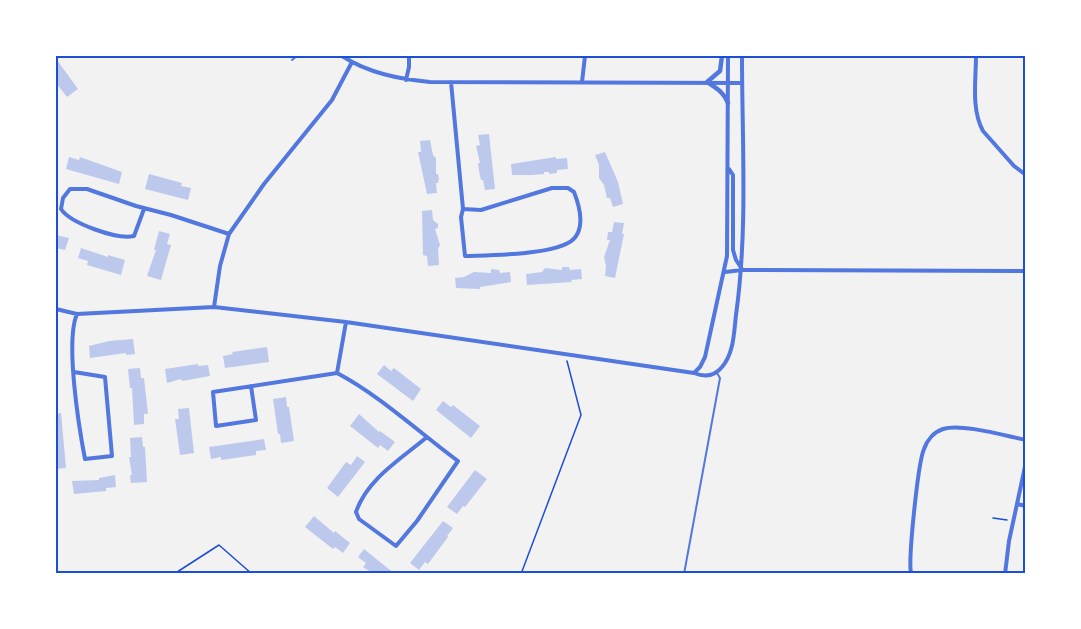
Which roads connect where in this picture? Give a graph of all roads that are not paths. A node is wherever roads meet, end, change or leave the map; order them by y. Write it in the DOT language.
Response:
graph roads {
  1 [pos="297,56"];
  2 [pos="342,56"];
  3 [pos="409,56"];
  4 [pos="585,56"];
  5 [pos="722,56"];
  6 [pos="728,56"];
  7 [pos="742,56"];
  8 [pos="976,56"];
  9 [pos="292,60"];
  10 [pos="352,62"];
  11 [pos="406,80"];
  12 [pos="451,82"];
  13 [pos="582,82"];
  14 [pos="706,82"];
  15 [pos="728,83"];
  16 [pos="742,83"];
  17 [pos="728,104"];
  18 [pos="728,168"];
  19 [pos="1026,175"];
  20 [pos="144,209"];
  21 [pos="463,209"];
  22 [pos="229,234"];
  23 [pos="742,270"];
  24 [pos="1026,271"];
  25 [pos="725,272"];
  26 [pos="214,307"];
  27 [pos="56,309"];
  28 [pos="77,314"];
  29 [pos="346,322"];
  30 [pos="75,372"];
  31 [pos="337,373"];
  32 [pos="694,373"];
  33 [pos="717,373"];
  34 [pos="251,386"];
  35 [pos="427,437"];
  36 [pos="1026,440"];
  37 [pos="1026,462"];
  38 [pos="1017,504"];
  39 [pos="1026,506"];
  40 [pos="684,573"];
  41 [pos="911,573"];
  42 [pos="1005,573"];
  1 -- 9 [label="lane"];
  2 -- 10 [label="street"];
  3 -- 11 [label="street"];
  4 -- 13 [label="street"];
  5 -- 14 [label="street"];
  6 -- 15 [label="street"];
  7 -- 16 [label="street"];
  8 -- 19 [label="street"];
  10 -- 11 [label="street"];
  10 -- 22 [label="street"];
  11 -- 12 [label="street"];
  12 -- 13 [label="street"];
  12 -- 21 [label="street"];
  13 -- 14 [label="street"];
  14 -- 15 [label="street"];
  14 -- 17 [label="street"];
  15 -- 16 [label="street"];
  15 -- 17 [label="street"];
  16 -- 23 [label="street"];
  17 -- 18 [label="street"];
  18 -- 23 [label="street"];
  18 -- 25 [label="street"];
  20 -- 20 [label="street"];
  20 -- 22 [label="street"];
  21 -- 21 [label="street"];
  22 -- 26 [label="street"];
  23 -- 24 [label="street"];
  23 -- 25 [label="street"];
  23 -- 33 [label="street"];
  25 -- 32 [label="street"];
  26 -- 28 [label="street"];
  26 -- 29 [label="street"];
  27 -- 28 [label="street"];
  28 -- 30 [label="street"];
  29 -- 31 [label="street"];
  29 -- 32 [label="street"];
  30 -- 30 [label="street"];
  31 -- 34 [label="street"];
  31 -- 35 [label="street"];
  32 -- 33 [label="street"];
  33 -- 40 [label="lane"];
  34 -- 34 [label="street"];
  35 -- 35 [label="street"];
  36 -- 41 [label="street"];
  37 -- 38 [label="street"];
  38 -- 39 [label="street"];
  38 -- 42 [label="street"];
}
